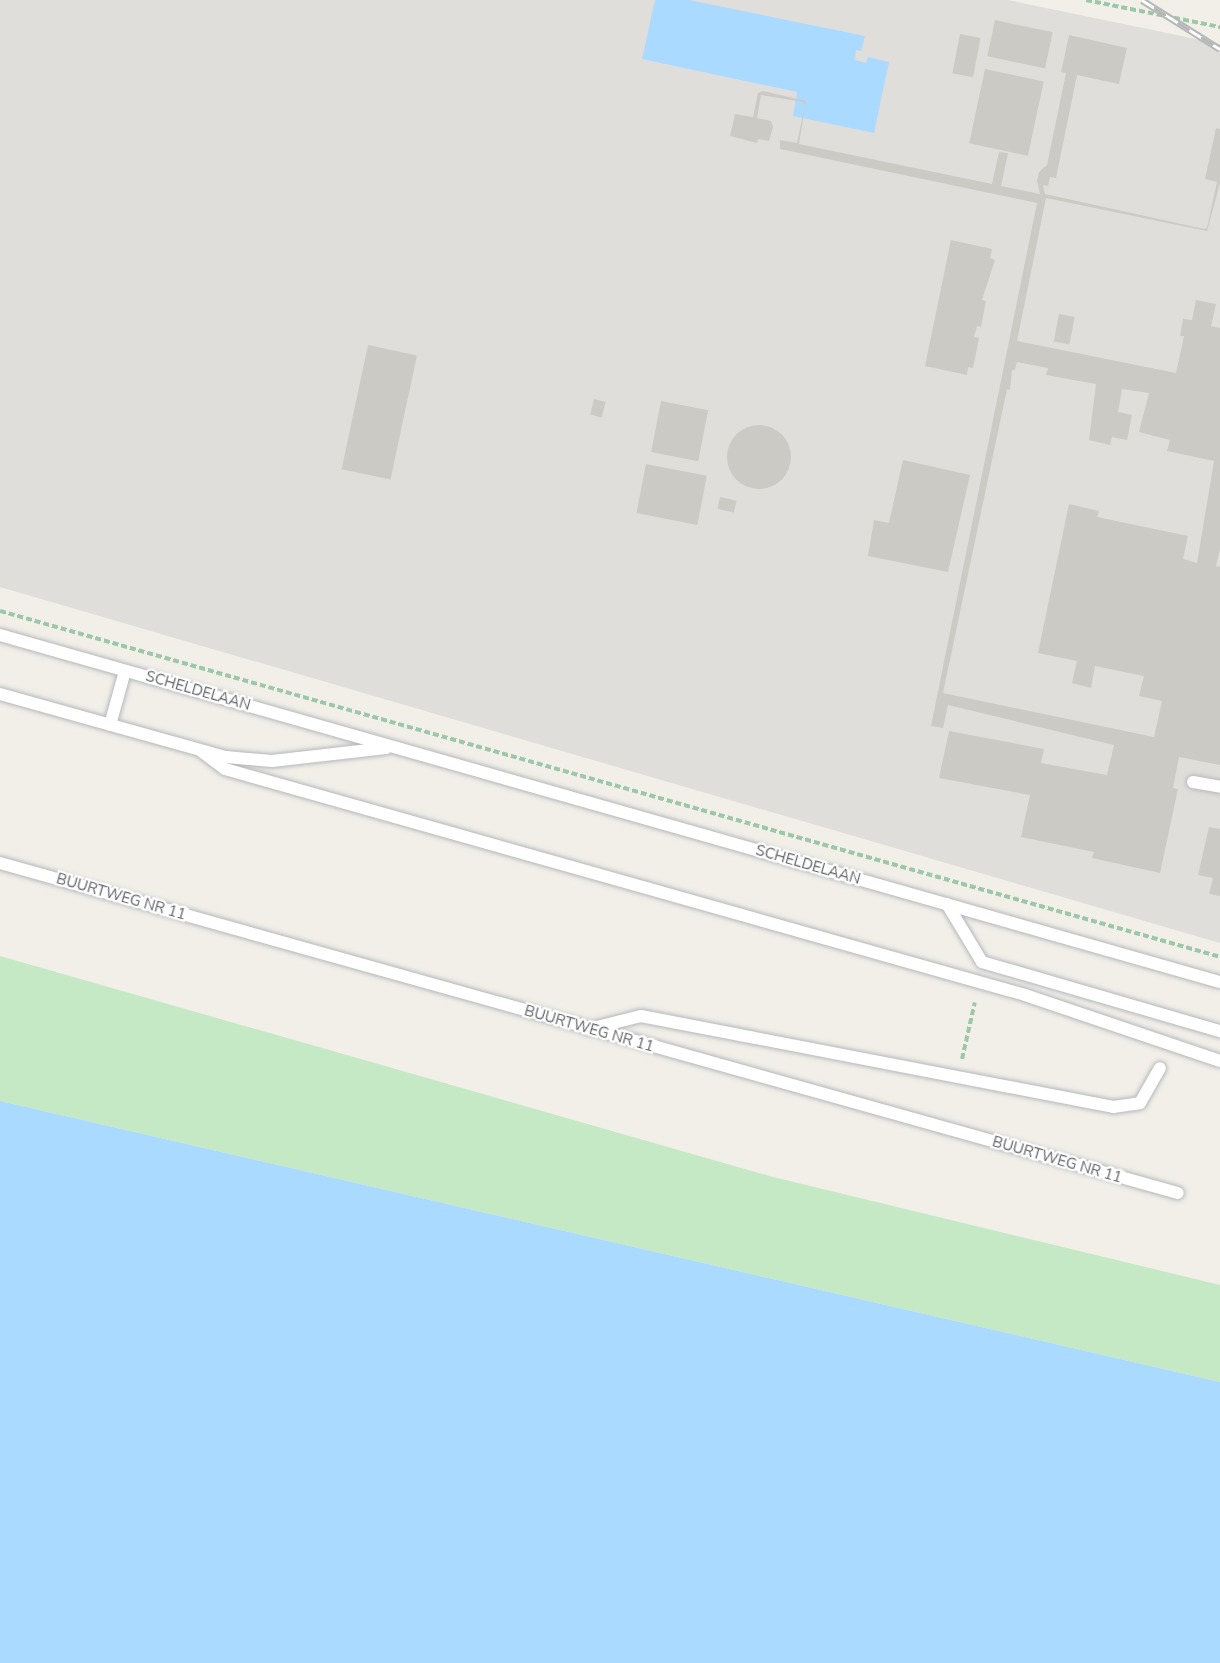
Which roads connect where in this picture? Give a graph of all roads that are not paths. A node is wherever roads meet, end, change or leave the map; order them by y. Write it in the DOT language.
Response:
graph roads {
  1 [pos="0,635"];
  2 [pos="125,671"];
  3 [pos="0,694"];
  4 [pos="110,725"];
  5 [pos="396,747"];
  6 [pos="201,751"];
  7 [pos="1193,782"];
  8 [pos="1220,787"];
  9 [pos="0,863"];
  10 [pos="947,904"];
  11 [pos="1220,982"];
  12 [pos="588,1029"];
  13 [pos="1220,1031"];
  14 [pos="1220,1061"];
  15 [pos="1160,1068"];
  16 [pos="1178,1194"];
  1 -- 2 [label="lane, SCHELDELAAN"];
  2 -- 4 [label="lane"];
  2 -- 5 [label="lane, SCHELDELAAN"];
  3 -- 4 [label="lane, SCHELDELAAN"];
  4 -- 6 [label="lane, SCHELDELAAN"];
  5 -- 6 [label="lane, SCHELDELAAN"];
  5 -- 10 [label="lane, SCHELDELAAN"];
  6 -- 14 [label="lane"];
  7 -- 8 [label="lane"];
  9 -- 12 [label="lane, BUURTWEG NR 11"];
  10 -- 11 [label="lane, SCHELDELAAN"];
  10 -- 13 [label="lane"];
  12 -- 15 [label="lane"];
  12 -- 16 [label="lane, BUURTWEG NR 11"];
}
